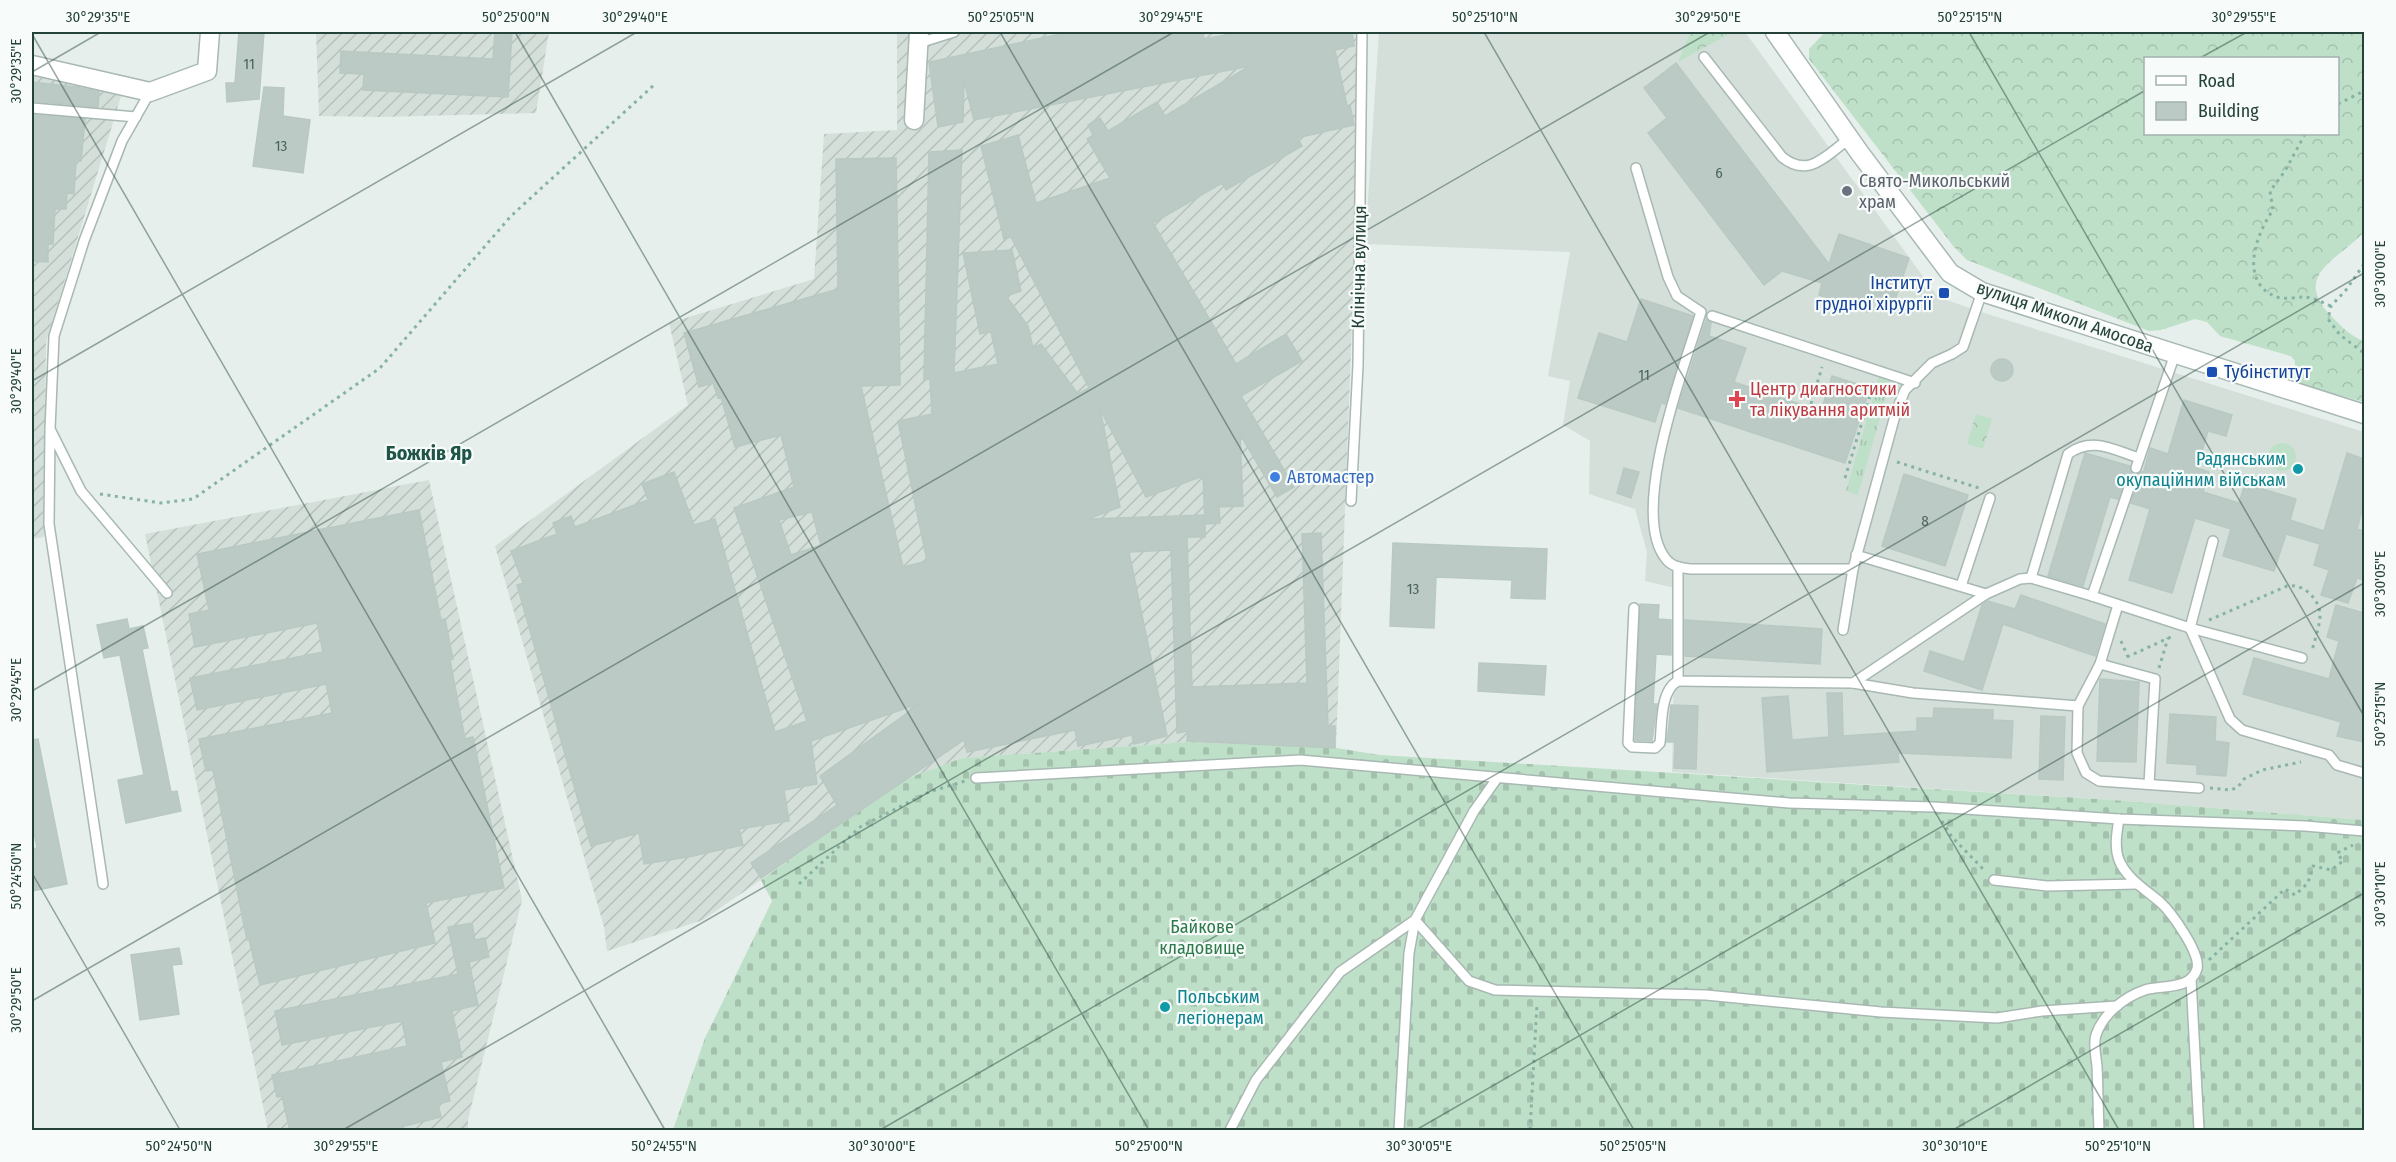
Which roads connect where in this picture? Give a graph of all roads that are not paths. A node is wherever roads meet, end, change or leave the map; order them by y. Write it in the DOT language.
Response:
graph roads {
  1 [pos="210,32"];
  2 [pos="954,32"];
  3 [pos="1362,32"];
  4 [pos="1775,32"];
  5 [pos="919,37"];
  6 [pos="1704,57"];
  7 [pos="32,65"];
  8 [pos="150,92"];
  9 [pos="32,108"];
  10 [pos="136,117"];
  11 [pos="914,120"];
  12 [pos="1849,138"];
  13 [pos="1636,168"];
  14 [pos="1982,292"];
  15 [pos="1712,316"];
  16 [pos="2175,354"];
  17 [pos="1915,382"];
  18 [pos="2364,414"];
  19 [pos="50,429"];
  20 [pos="2139,458"];
  21 [pos="2136,468"];
  22 [pos="2131,482"];
  23 [pos="1989,498"];
  24 [pos="1351,501"];
  25 [pos="2213,541"];
  26 [pos="1856,555"];
  27 [pos="1678,567"];
  28 [pos="1853,569"];
  29 [pos="2031,578"];
  30 [pos="1961,586"];
  31 [pos="167,593"];
  32 [pos="1986,594"];
  33 [pos="2092,596"];
  34 [pos="2118,605"];
  35 [pos="1634,608"];
  36 [pos="2190,628"];
  37 [pos="1842,630"];
  38 [pos="2302,658"];
  39 [pos="2104,665"];
  40 [pos="1678,681"];
  41 [pos="1853,683"];
  42 [pos="2078,706"];
  43 [pos="2364,773"];
  44 [pos="1498,777"];
  45 [pos="976,778"];
  46 [pos="2149,784"];
  47 [pos="2199,788"];
  48 [pos="2119,819"];
  49 [pos="2364,831"];
  50 [pos="1994,880"];
  51 [pos="103,884"];
  52 [pos="2137,884"];
  53 [pos="1415,920"];
  54 [pos="2191,979"];
  55 [pos="2116,1006"];
  56 [pos="1230,1131"];
  57 [pos="1399,1131"];
  58 [pos="2099,1131"];
  59 [pos="2199,1131"];
  1 -- 8 [label="street"];
  2 -- 5 [label="lane"];
  3 -- 24 [label="lane, Клінічна вулиця"];
  4 -- 12 [label="street, вулиця Миколи Амосова"];
  5 -- 11 [label="street"];
  6 -- 12 [label="lane"];
  7 -- 8 [label="street"];
  8 -- 10 [label="lane"];
  9 -- 10 [label="lane"];
  10 -- 19 [label="lane"];
  12 -- 14 [label="street, вулиця Миколи Амосова"];
  13 -- 27 [label="lane"];
  14 -- 16 [label="street, вулиця Миколи Амосова"];
  14 -- 17 [label="lane"];
  15 -- 17 [label="lane"];
  16 -- 18 [label="street, вулиця Миколи Амосова"];
  16 -- 20 [label="lane"];
  17 -- 26 [label="lane"];
  19 -- 31 [label="lane"];
  19 -- 51 [label="lane"];
  20 -- 21 [label="lane"];
  20 -- 29 [label="lane"];
  22 -- 33 [label="lane"];
  23 -- 30 [label="lane"];
  25 -- 36 [label="lane"];
  26 -- 28 [label="lane"];
  26 -- 30 [label="lane"];
  27 -- 28 [label="lane"];
  27 -- 40 [label="lane"];
  28 -- 37 [label="lane"];
  29 -- 32 [label="lane"];
  29 -- 33 [label="lane"];
  30 -- 32 [label="lane"];
  32 -- 41 [label="lane"];
  33 -- 34 [label="lane"];
  34 -- 36 [label="lane"];
  34 -- 39 [label="lane"];
  35 -- 40 [label="lane"];
  36 -- 38 [label="lane"];
  36 -- 43 [label="lane"];
  39 -- 42 [label="lane"];
  39 -- 46 [label="lane"];
  40 -- 41 [label="lane"];
  41 -- 42 [label="lane"];
  42 -- 46 [label="lane"];
  44 -- 45 [label="lane"];
  44 -- 48 [label="lane"];
  44 -- 53 [label="lane"];
  46 -- 47 [label="lane"];
  48 -- 49 [label="lane"];
  48 -- 52 [label="lane"];
  50 -- 52 [label="lane"];
  52 -- 54 [label="lane"];
  53 -- 55 [label="lane"];
  53 -- 56 [label="lane"];
  53 -- 57 [label="lane"];
  54 -- 55 [label="lane"];
  54 -- 59 [label="lane"];
  55 -- 58 [label="lane"];
}
